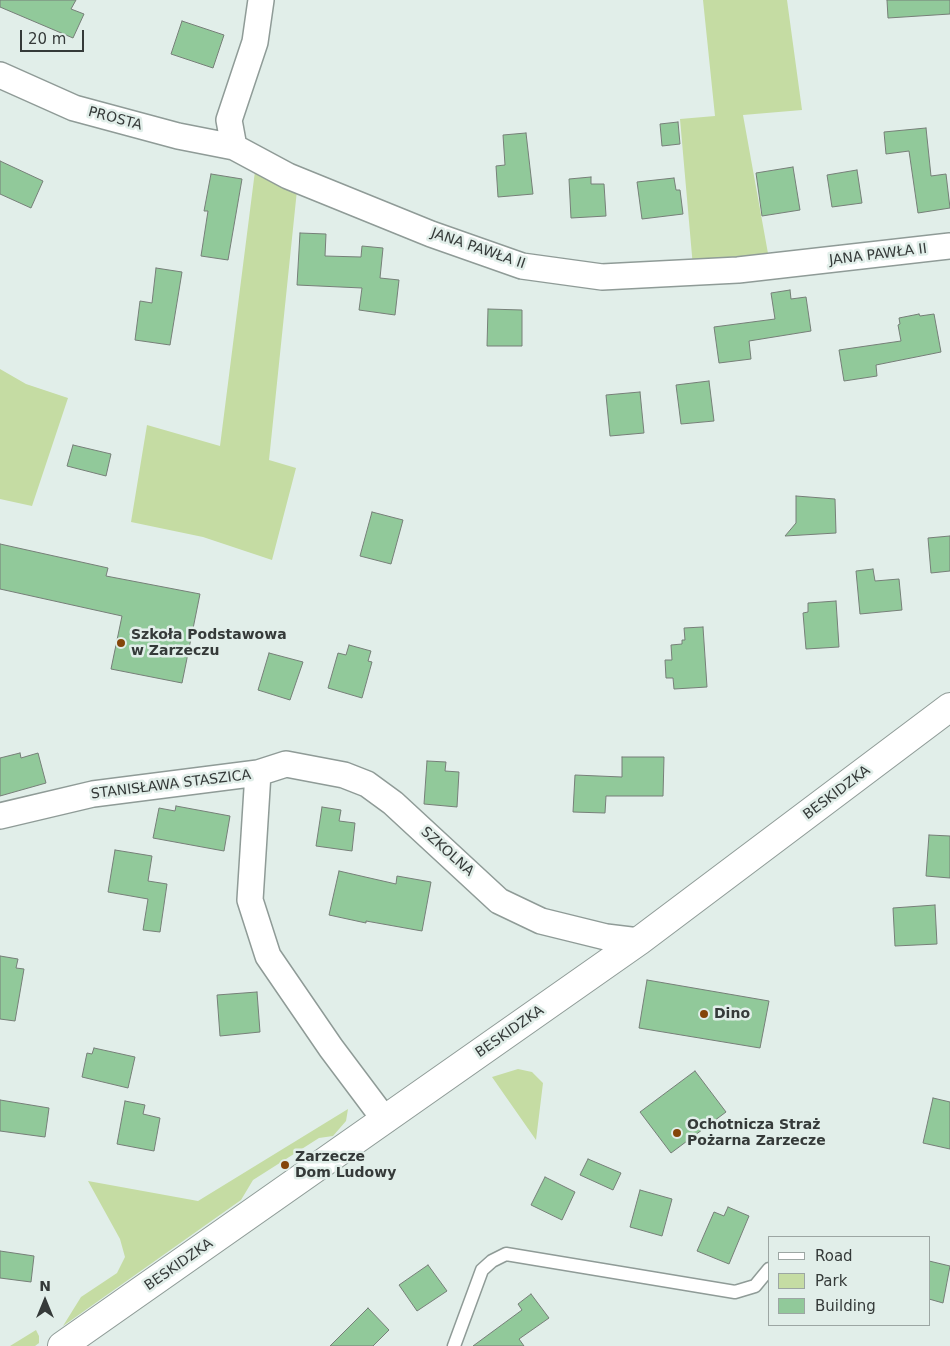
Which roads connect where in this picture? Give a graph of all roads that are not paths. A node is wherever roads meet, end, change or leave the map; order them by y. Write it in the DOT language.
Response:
graph roads {
  1 [pos="261,0"];
  2 [pos="0,75"];
  3 [pos="234,147"];
  4 [pos="950,246"];
  5 [pos="950,707"];
  6 [pos="258,774"];
  7 [pos="0,816"];
  8 [pos="639,942"];
  9 [pos="385,1120"];
  10 [pos="768,1271"];
  11 [pos="62,1346"];
  12 [pos="454,1346"];
  1 -- 3 [label="street"];
  2 -- 3 [label="street, PROSTA"];
  3 -- 4 [label="street, JANA PAWŁA II"];
  5 -- 8 [label="street, BESKIDZKA"];
  6 -- 7 [label="street, STANISŁAWA STASZICA"];
  6 -- 8 [label="street, SZKOLNA"];
  6 -- 9 [label="street, STANISŁAWA STASZICA"];
  8 -- 9 [label="street, BESKIDZKA"];
  9 -- 11 [label="street, BESKIDZKA"];
  10 -- 12 [label="lane"];
}
